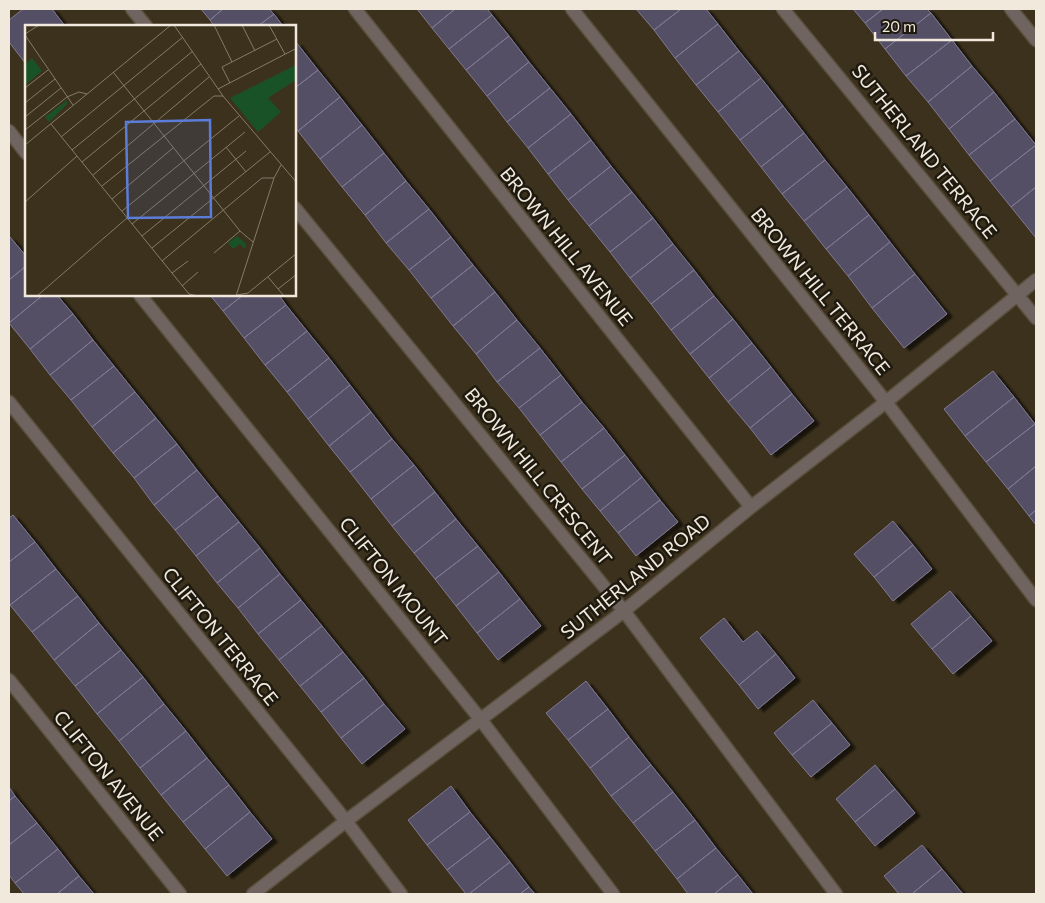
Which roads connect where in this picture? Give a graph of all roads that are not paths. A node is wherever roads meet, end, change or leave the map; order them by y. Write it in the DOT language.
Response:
graph roads {
  1 [pos="132,9"];
  2 [pos="354,9"];
  3 [pos="572,9"];
  4 [pos="784,9"];
  5 [pos="1011,9"];
  6 [pos="145,25"];
  7 [pos="1036,40"];
  8 [pos="9,131"];
  9 [pos="25,151"];
  10 [pos="296,209"];
  11 [pos="1036,280"];
  12 [pos="1018,294"];
  13 [pos="141,296"];
  14 [pos="1036,318"];
  15 [pos="9,402"];
  16 [pos="886,402"];
  17 [pos="751,506"];
  18 [pos="1036,600"];
  19 [pos="624,610"];
  20 [pos="9,680"];
  21 [pos="481,720"];
  22 [pos="346,821"];
  23 [pos="180,894"];
  24 [pos="252,894"];
  25 [pos="401,894"];
  26 [pos="612,894"];
  27 [pos="836,894"];
  1 -- 6 [label="street"];
  2 -- 17 [label="street, BROWN HILL AVENUE"];
  3 -- 16 [label="street, BROWN HILL TERRACE"];
  4 -- 12 [label="street, SUTHERLAND TERRACE"];
  5 -- 7 [label="street"];
  8 -- 9 [label="street"];
  10 -- 19 [label="street, BROWN HILL CRESCENT"];
  11 -- 12 [label="street, SUTHERLAND ROAD"];
  12 -- 14 [label="street, SUTHERLAND TERRACE"];
  12 -- 16 [label="street, SUTHERLAND ROAD"];
  13 -- 21 [label="street, CLIFTON MOUNT"];
  15 -- 22 [label="street, CLIFTON TERRACE"];
  16 -- 17 [label="street, SUTHERLAND ROAD"];
  16 -- 18 [label="street, BROWN HILL TERRACE"];
  17 -- 19 [label="street, SUTHERLAND ROAD"];
  19 -- 21 [label="street, SUTHERLAND ROAD"];
  19 -- 27 [label="street, BROWN HILL CRESCENT"];
  20 -- 23 [label="street, CLIFTON AVENUE"];
  21 -- 22 [label="street, SUTHERLAND ROAD"];
  21 -- 26 [label="street, CLIFTON MOUNT"];
  22 -- 24 [label="street, SUTHERLAND ROAD"];
  22 -- 25 [label="street, CLIFTON TERRACE"];
}
